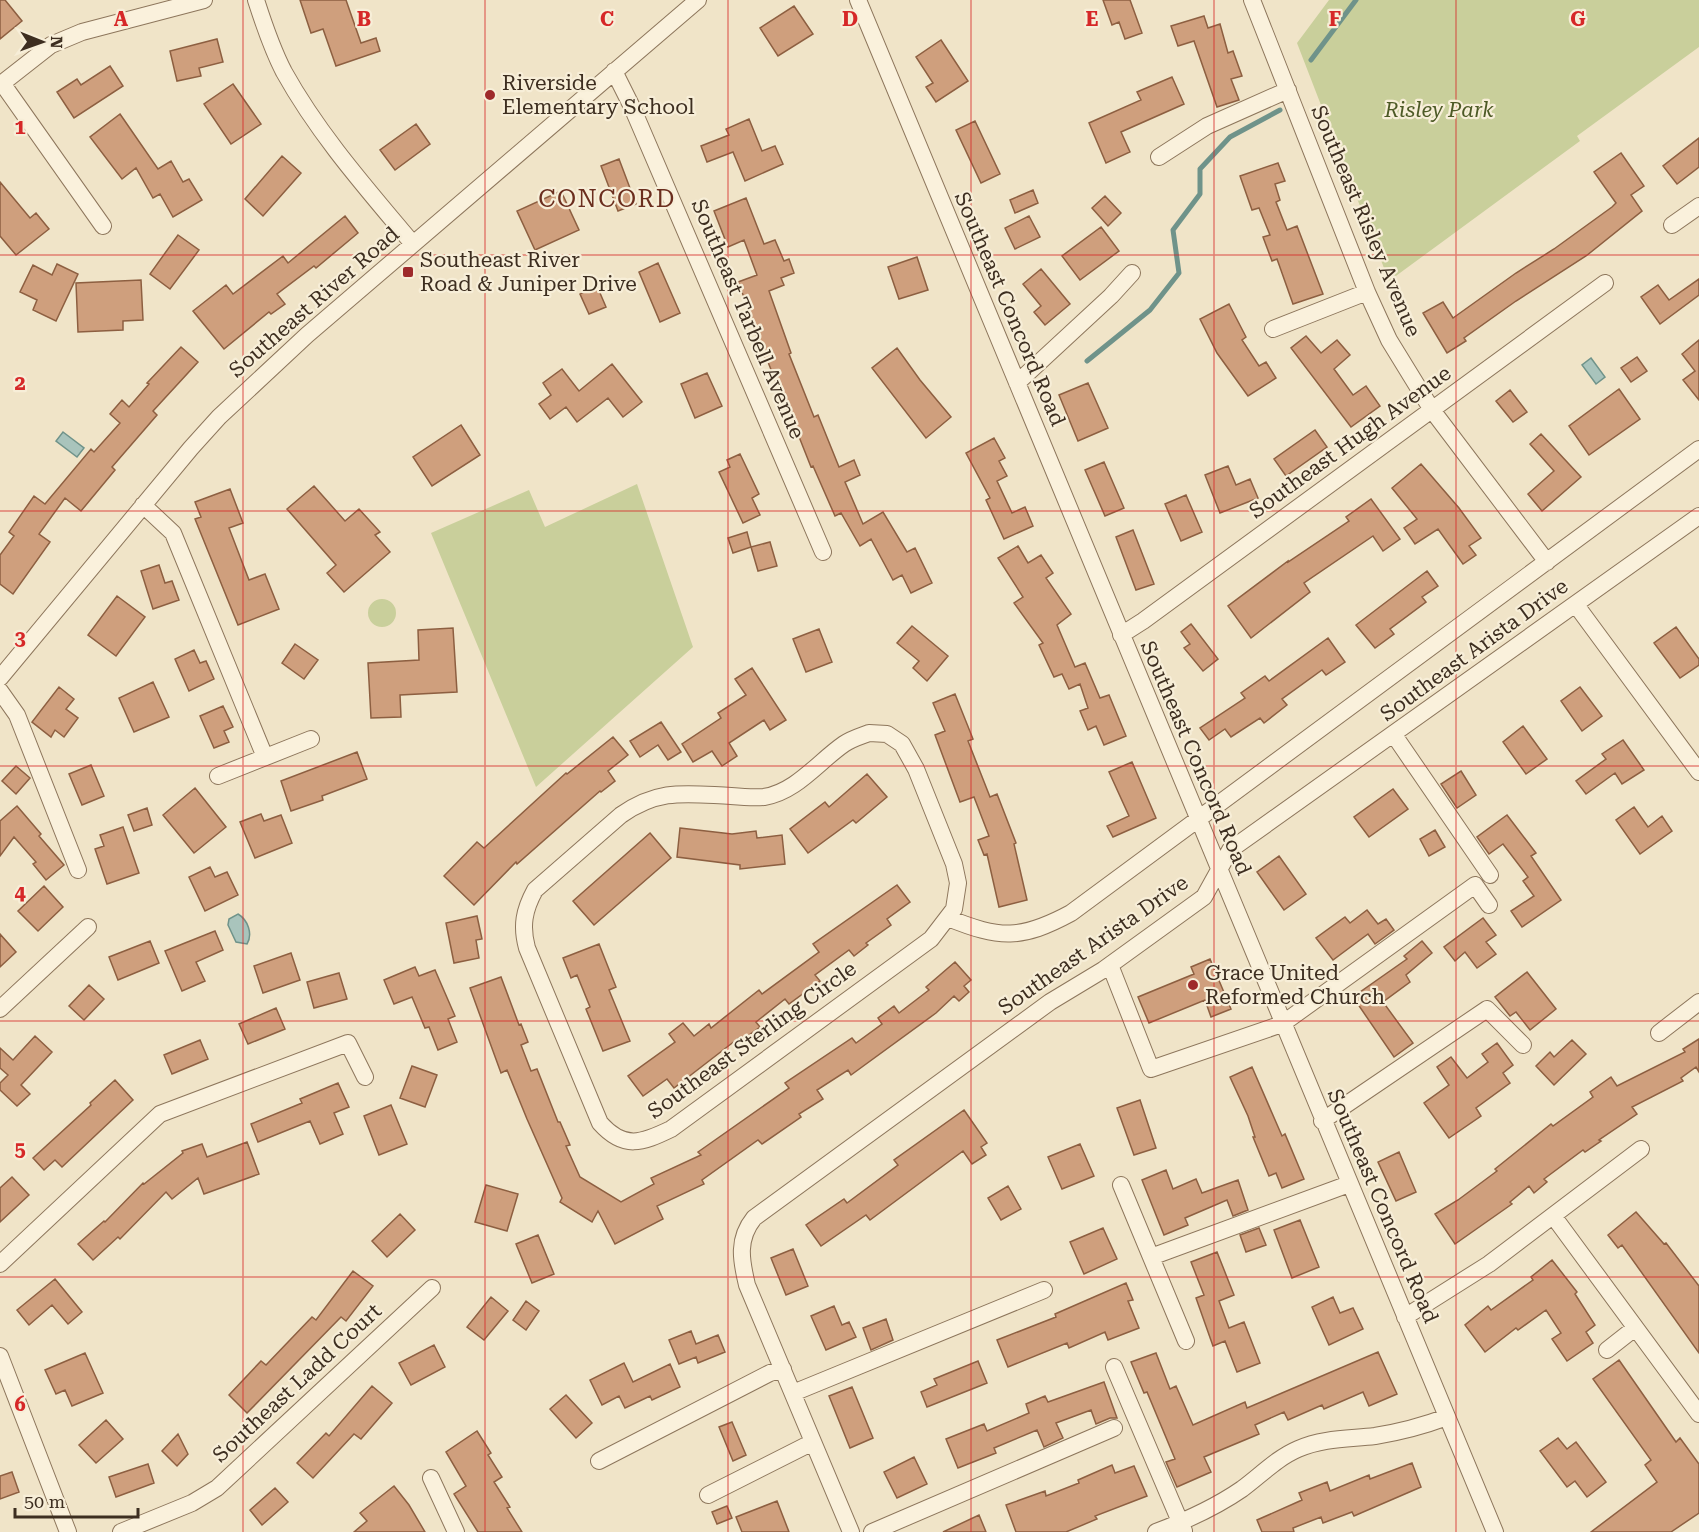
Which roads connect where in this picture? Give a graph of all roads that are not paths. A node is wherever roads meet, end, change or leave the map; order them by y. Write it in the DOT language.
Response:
graph roads {
  1 [pos="204,0"];
  2 [pos="256,0"];
  3 [pos="698,0"];
  4 [pos="858,0"];
  5 [pos="1252,0"];
  6 [pos="614,71"];
  7 [pos="1,84"];
  8 [pos="1288,90"];
  9 [pos="1159,157"];
  10 [pos="1699,206"];
  11 [pos="1671,225"];
  12 [pos="104,226"];
  13 [pos="413,244"];
  14 [pos="1132,273"];
  15 [pos="1605,283"];
  16 [pos="1367,292"];
  17 [pos="1273,329"];
  18 [pos="1017,383"];
  19 [pos="1432,410"];
  20 [pos="1699,449"];
  21 [pos="143,505"];
  22 [pos="1699,516"];
  23 [pos="823,552"];
  24 [pos="1547,562"];
  25 [pos="1576,605"];
  26 [pos="1121,635"];
  27 [pos="0,678"];
  28 [pos="0,691"];
  29 [pos="1394,735"];
  30 [pos="311,739"];
  31 [pos="265,757"];
  32 [pos="1699,772"];
  33 [pos="218,776"];
  34 [pos="1197,820"];
  35 [pos="78,870"];
  36 [pos="1219,870"];
  37 [pos="1490,875"];
  38 [pos="1489,905"];
  39 [pos="948,918"];
  40 [pos="88,927"];
  41 [pos="1110,965"];
  42 [pos="1699,1002"];
  43 [pos="0,1009"];
  44 [pos="1282,1024"];
  45 [pos="1659,1033"];
  46 [pos="1523,1046"];
  47 [pos="365,1077"];
  48 [pos="1322,1120"];
  49 [pos="1641,1149"];
  50 [pos="1349,1184"];
  51 [pos="1121,1185"];
  52 [pos="1554,1216"];
  53 [pos="1151,1257"];
  54 [pos="0,1264"];
  55 [pos="432,1288"];
  56 [pos="1044,1290"];
  57 [pos="1405,1317"];
  58 [pos="1635,1328"];
  59 [pos="1186,1341"];
  60 [pos="1606,1350"];
  61 [pos="0,1356"];
  62 [pos="1114,1367"];
  63 [pos="783,1369"];
  64 [pos="793,1393"];
  65 [pos="1699,1414"];
  66 [pos="1446,1417"];
  67 [pos="1114,1428"];
  68 [pos="813,1442"];
  69 [pos="599,1461"];
  70 [pos="431,1478"];
  71 [pos="708,1495"];
  72 [pos="1182,1527"];
  73 [pos="68,1532"];
  74 [pos="121,1532"];
  75 [pos="456,1532"];
  76 [pos="851,1532"];
  77 [pos="872,1532"];
  78 [pos="1156,1532"];
  79 [pos="1495,1532"];
  1 -- 7 [label="street"];
  2 -- 13 [label="street"];
  3 -- 6 [label="street, Southeast River Road"];
  4 -- 18 [label="street, Southeast Concord Road"];
  5 -- 8 [label="street, Southeast Risley Avenue"];
  6 -- 13 [label="street, Southeast River Road"];
  6 -- 23 [label="street, Southeast Tarbell Avenue"];
  7 -- 12 [label="street"];
  8 -- 9 [label="street"];
  8 -- 16 [label="street, Southeast Risley Avenue"];
  10 -- 11 [label="street"];
  13 -- 21 [label="street, Southeast River Road"];
  14 -- 18 [label="street"];
  15 -- 19 [label="street, Southeast Hugh Avenue"];
  16 -- 17 [label="street"];
  16 -- 19 [label="street, Southeast Risley Avenue"];
  18 -- 26 [label="street, Southeast Concord Road"];
  19 -- 24 [label="street, Southeast Risley Avenue"];
  19 -- 26 [label="street, Southeast Hugh Avenue"];
  20 -- 24 [label="street, Southeast Arista Drive"];
  21 -- 27 [label="street, Southeast River Road"];
  21 -- 31 [label="street"];
  22 -- 25 [label="street, Southeast Arista Drive"];
  24 -- 34 [label="street, Southeast Arista Drive"];
  25 -- 29 [label="street, Southeast Arista Drive"];
  25 -- 32 [label="street"];
  26 -- 34 [label="street, Southeast Concord Road"];
  28 -- 35 [label="street"];
  29 -- 36 [label="street, Southeast Arista Drive"];
  29 -- 37 [label="street"];
  30 -- 31 [label="street"];
  31 -- 33 [label="street"];
  34 -- 36 [label="street, Southeast Concord Road"];
  34 -- 39 [label="street"];
  36 -- 41 [label="street, Southeast Arista Drive"];
  36 -- 44 [label="street, Southeast Concord Road"];
  38 -- 44 [label="street"];
  39 -- 39 [label="street, Southeast Sterling Circle"];
  40 -- 43 [label="street"];
  41 -- 44 [label="street"];
  41 -- 63 [label="street, Southeast Arista Drive"];
  42 -- 45 [label="street"];
  44 -- 48 [label="street, Southeast Concord Road"];
  46 -- 48 [label="street"];
  47 -- 54 [label="street"];
  48 -- 50 [label="street, Southeast Concord Road"];
  49 -- 52 [label="street"];
  50 -- 53 [label="street"];
  50 -- 57 [label="street, Southeast Concord Road"];
  51 -- 53 [label="street"];
  52 -- 57 [label="street"];
  52 -- 58 [label="street"];
  53 -- 59 [label="street"];
  55 -- 74 [label="street, Southeast Ladd Court"];
  56 -- 64 [label="street"];
  57 -- 66 [label="street, Southeast Concord Road"];
  58 -- 60 [label="street"];
  58 -- 65 [label="street"];
  61 -- 73 [label="street"];
  62 -- 72 [label="street"];
  63 -- 64 [label="street"];
  63 -- 69 [label="street"];
  64 -- 68 [label="street"];
  66 -- 72 [label="street"];
  66 -- 79 [label="street, Southeast Concord Road"];
  67 -- 77 [label="street"];
  68 -- 71 [label="street"];
  68 -- 76 [label="street"];
  70 -- 75 [label="street"];
  72 -- 78 [label="street"];
}
